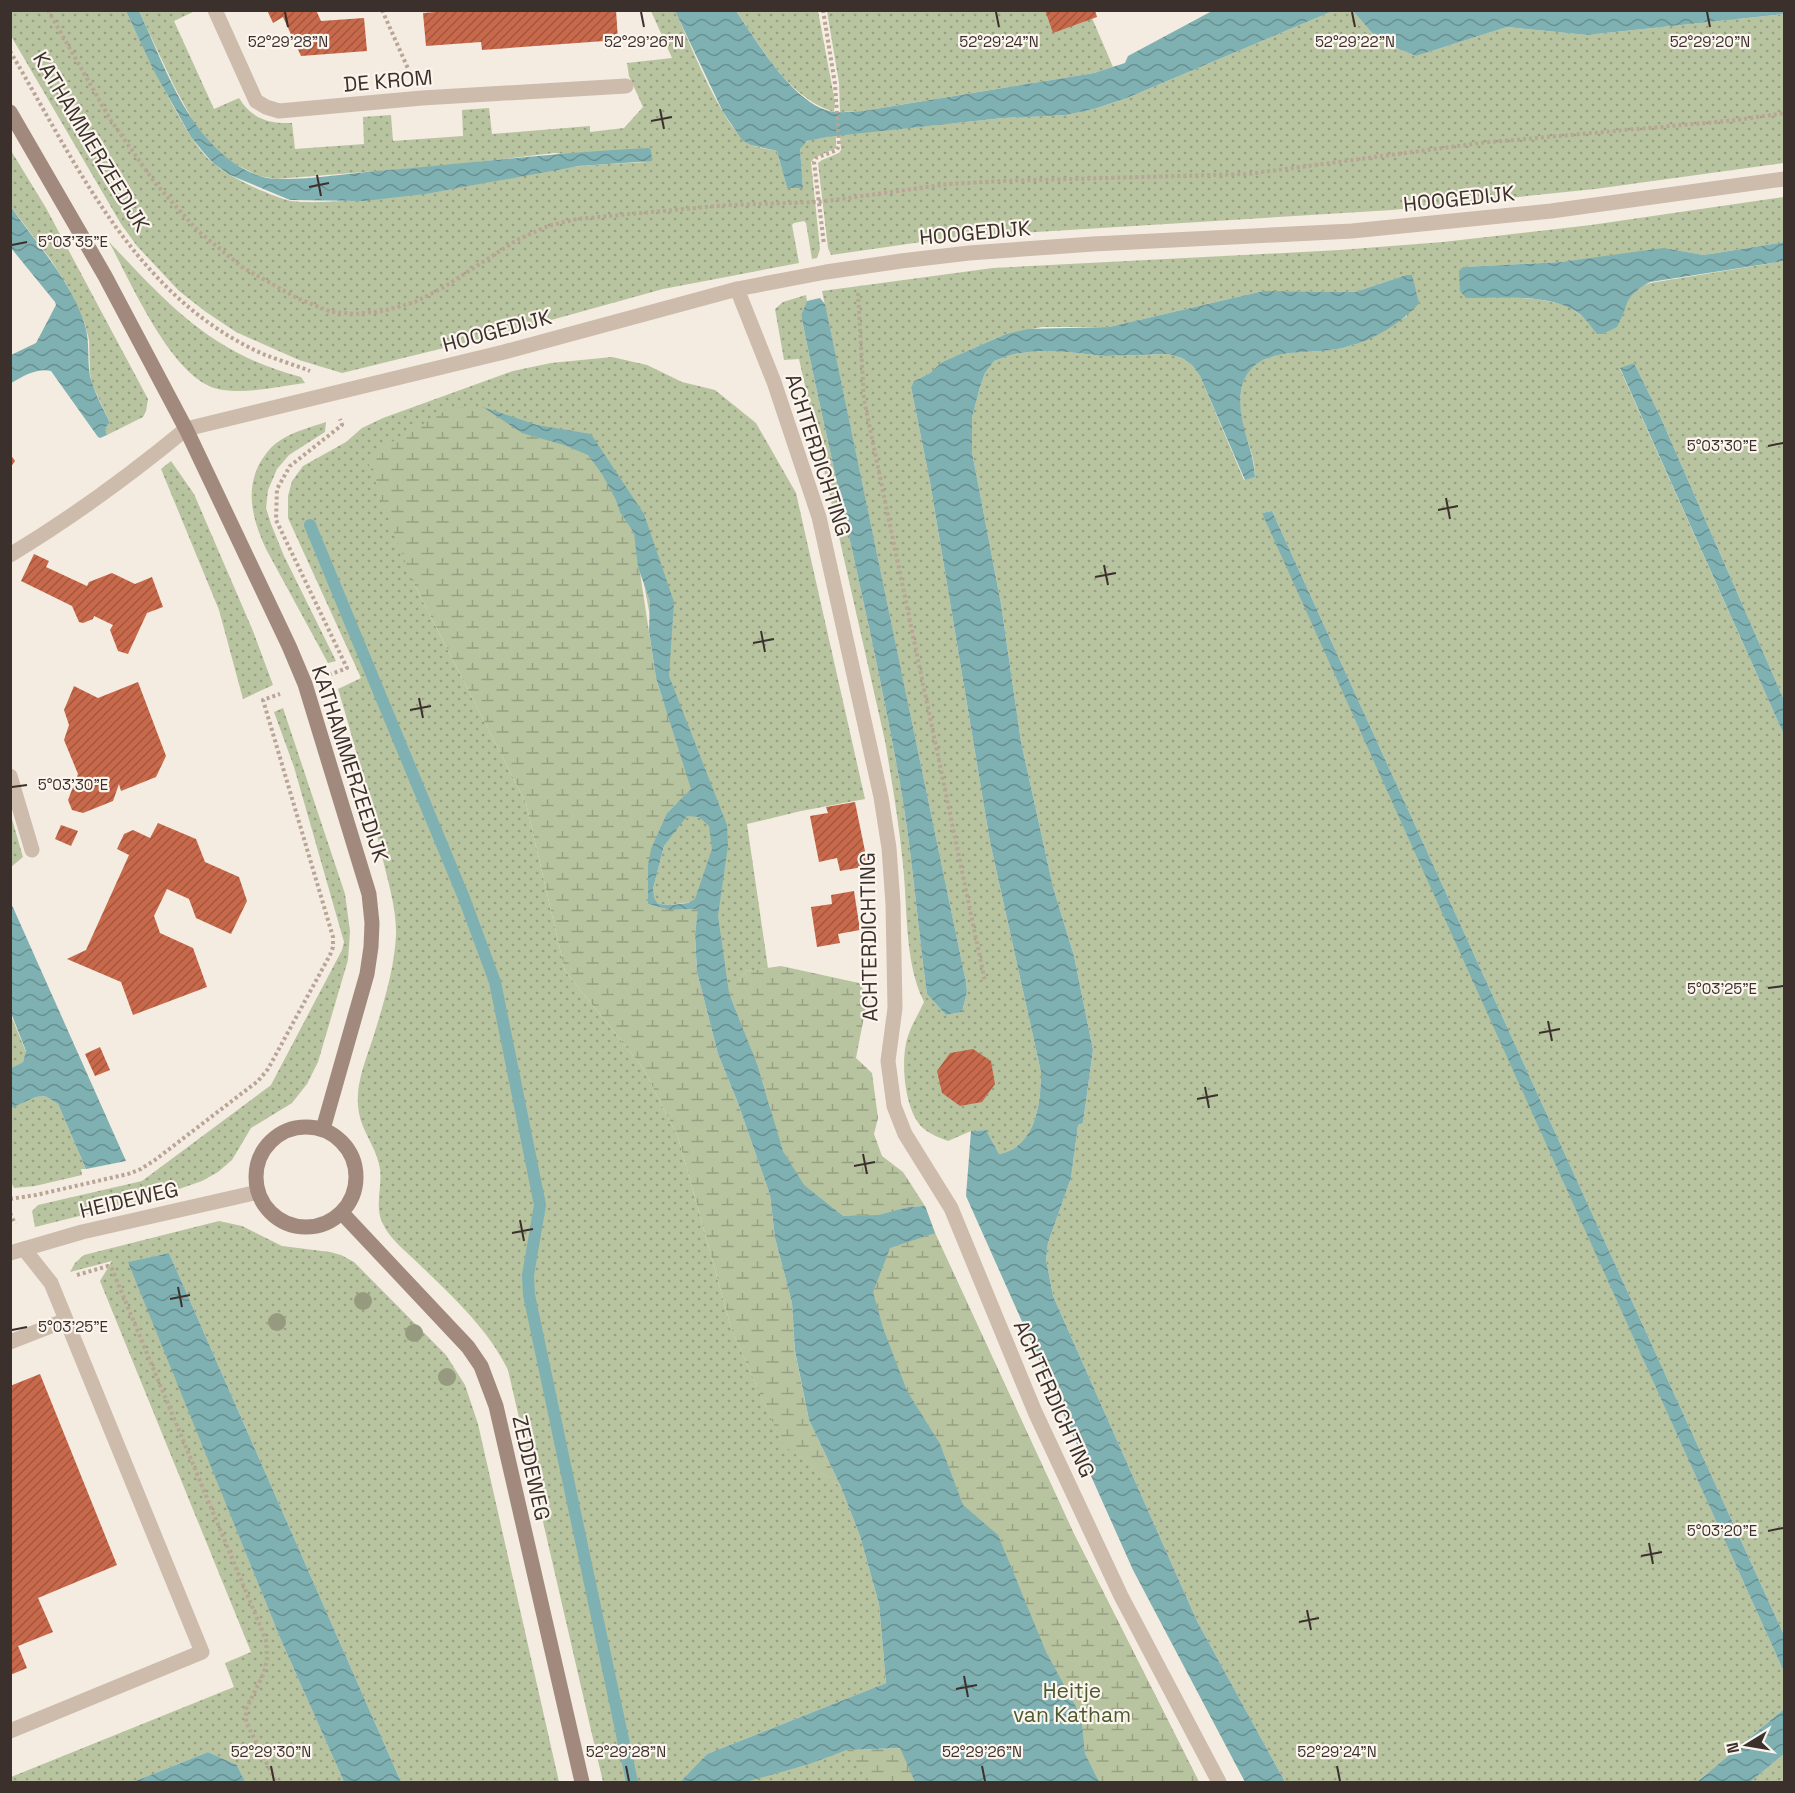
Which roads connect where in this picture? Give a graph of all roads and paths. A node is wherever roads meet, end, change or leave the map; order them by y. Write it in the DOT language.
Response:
graph roads {
  1 [pos="48,10"];
  2 [pos="215,10"];
  3 [pos="382,10"];
  4 [pos="823,10"];
  5 [pos="10,51"];
  6 [pos="626,86"];
  7 [pos="422,98"];
  8 [pos="10,112"];
  9 [pos="1785,113"];
  10 [pos="1785,179"];
  11 [pos="819,202"];
  12 [pos="824,242"];
  13 [pos="856,267"];
  14 [pos="736,289"];
  15 [pos="334,394"];
  16 [pos="186,429"];
  17 [pos="10,555"];
  18 [pos="305,684"];
  19 [pos="10,776"];
  20 [pos="32,850"];
  21 [pos="985,981"];
  22 [pos="323,1129"];
  23 [pos="258,1192"];
  24 [pos="10,1198"];
  25 [pos="342,1213"];
  26 [pos="17,1251"];
  27 [pos="51,1283"];
  28 [pos="66,1320"];
  29 [pos="10,1342"];
  30 [pos="10,1731"];
  31 [pos="276,1782"];
  32 [pos="582,1782"];
  33 [pos="1219,1782"];
  1 -- 11 [label="path"];
  2 -- 7 [label="street, DE KROM"];
  3 -- 7 [label="path"];
  4 -- 11 [label="path"];
  5 -- 15 [label="path, KATHAMMERZEEDIJK"];
  6 -- 7 [label="street, DE KROM"];
  8 -- 16 [label="main road, KATHAMMERZEEDIJK"];
  9 -- 11 [label="path"];
  10 -- 13 [label="street, HOOGEDIJK"];
  11 -- 12 [label="path"];
  13 -- 14 [label="street, HOOGEDIJK"];
  13 -- 21 [label="path"];
  14 -- 15 [label="street, HOOGEDIJK"];
  14 -- 33 [label="street, ACHTERDICHTING"];
  15 -- 16 [label="street, HOOGEDIJK"];
  15 -- 18 [label="path"];
  16 -- 17 [label="street"];
  16 -- 18 [label="main road, KATHAMMERZEEDIJK"];
  18 -- 22 [label="main road, KATHAMMERZEEDIJK"];
  18 -- 24 [label="path"];
  19 -- 20 [label="street"];
  22 -- 23 [label="main road"];
  22 -- 25 [label="main road"];
  23 -- 25 [label="main road"];
  23 -- 26 [label="street, HEIDEWEG"];
  25 -- 32 [label="main road, ZEDDEWEG"];
  26 -- 27 [label="street"];
  27 -- 28 [label="street"];
  27 -- 31 [label="path"];
  28 -- 29 [label="street"];
  28 -- 30 [label="street"];
}
